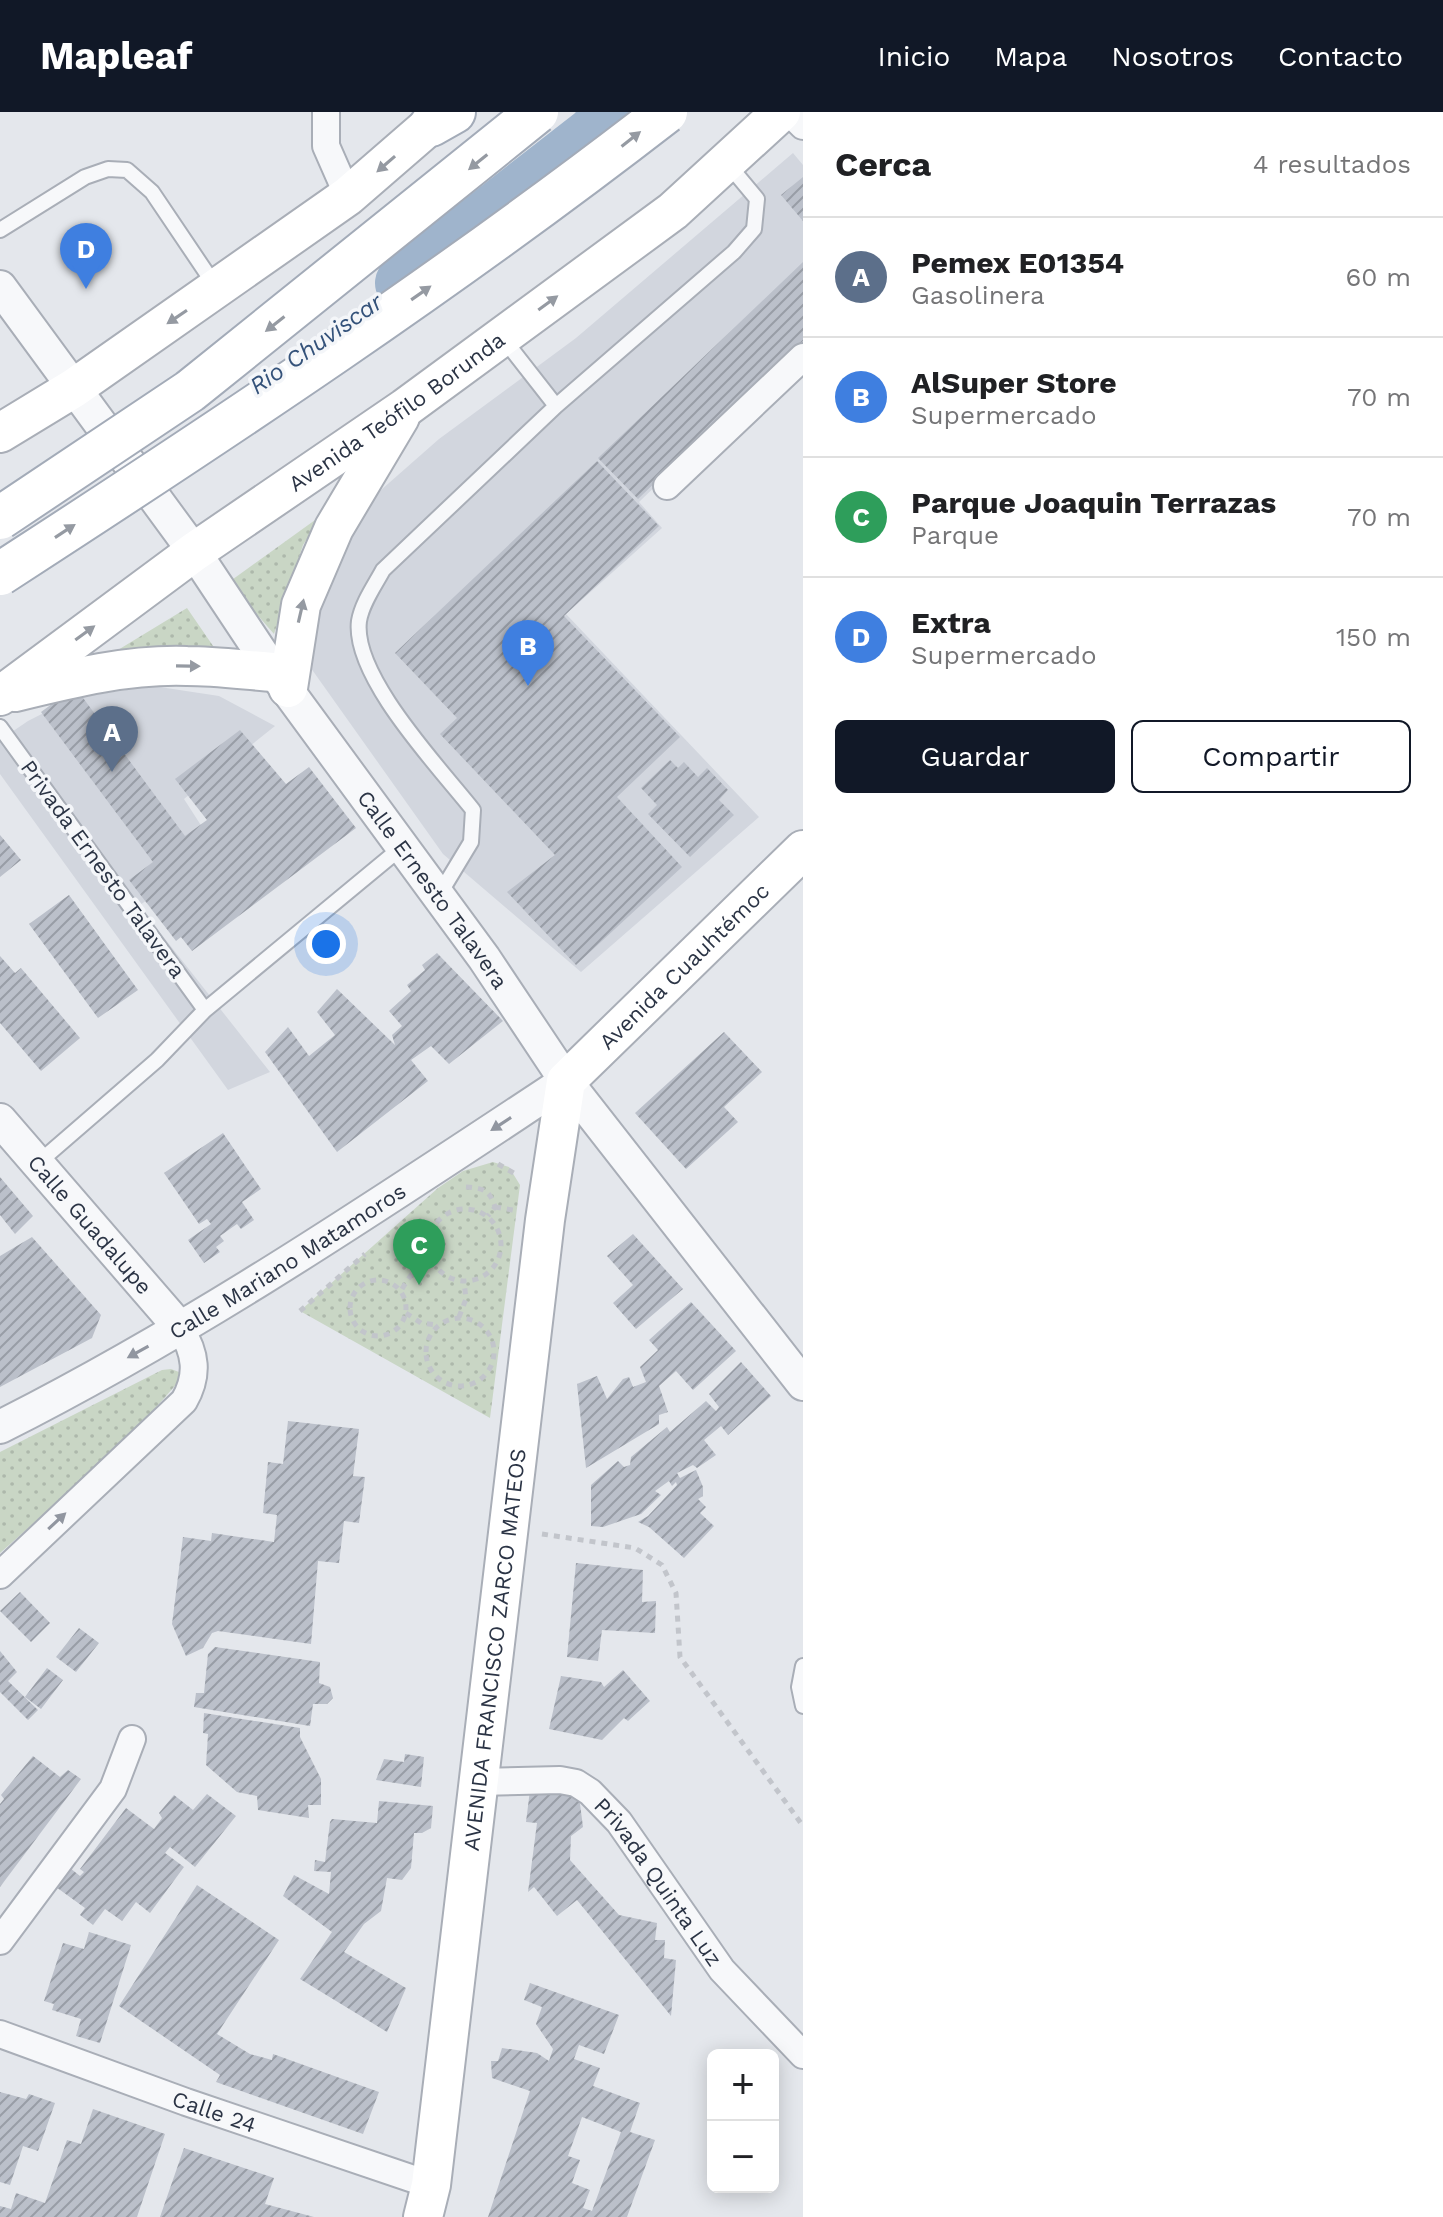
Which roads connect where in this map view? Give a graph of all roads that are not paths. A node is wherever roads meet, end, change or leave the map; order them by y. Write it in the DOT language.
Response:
graph roads {
  1 [pos="326,112"];
  2 [pos="537,112"];
  3 [pos="666,112"];
  4 [pos="781,112"];
  5 [pos="789,112"];
  6 [pos="443,116"];
  7 [pos="803,126"];
  8 [pos="727,163"];
  9 [pos="348,196"];
  10 [pos="0,230"];
  11 [pos="0,287"];
  12 [pos="217,290"];
  13 [pos="502,337"];
  14 [pos="803,357"];
  15 [pos="74,389"];
  16 [pos="556,406"];
  17 [pos="405,408"];
  18 [pos="0,433"];
  19 [pos="667,486"];
  20 [pos="0,518"];
  21 [pos="194,551"];
  22 [pos="0,574"];
  23 [pos="281,680"];
  24 [pos="0,696"];
  25 [pos="0,727"];
  26 [pos="403,846"];
  27 [pos="803,850"];
  28 [pos="439,895"];
  29 [pos="205,1010"];
  30 [pos="566,1081"];
  31 [pos="0,1120"];
  32 [pos="37,1164"];
  33 [pos="180,1328"];
  34 [pos="803,1384"];
  35 [pos="0,1427"];
  36 [pos="0,1575"];
  37 [pos="803,1666"];
  38 [pos="803,1706"];
  39 [pos="132,1739"];
  40 [pos="478,1782"];
  41 [pos="0,1941"];
  42 [pos="0,2034"];
  43 [pos="803,2055"];
  44 [pos="427,2201"];
  1 -- 9 [label="street"];
  2 -- 20 [label="main road, one-way, bridge"];
  22 -- 3 [label="main road, one-way, bridge"];
  4 -- 8 [label="main road, Avenida Teófilo Borunda"];
  5 -- 7 [label="street"];
  6 -- 9 [label="main road, one-way"];
  13 -- 8 [label="main road, Avenida Teófilo Borunda, one-way"];
  8 -- 16 [label="lane"];
  9 -- 12 [label="main road"];
  10 -- 12 [label="lane"];
  11 -- 15 [label="street, Calle Ernesto Talavera"];
  12 -- 15 [label="main road, one-way"];
  13 -- 16 [label="lane"];
  13 -- 17 [label="main road, Avenida Teófilo Borunda"];
  14 -- 19 [label="street"];
  15 -- 18 [label="main road"];
  15 -- 21 [label="street, Calle Ernesto Talavera, bridge"];
  16 -- 28 [label="lane"];
  17 -- 21 [label="main road, Avenida Teófilo Borunda"];
  23 -- 17 [label="main road, one-way"];
  21 -- 23 [label="street, Calle Ernesto Talavera"];
  24 -- 21 [label="main road, Avenida Teófilo Borunda, one-way"];
  24 -- 23 [label="main road, one-way"];
  23 -- 26 [label="street, Calle Ernesto Talavera"];
  25 -- 29 [label="lane, Privada Ernesto Talavera"];
  26 -- 28 [label="street, Calle Ernesto Talavera"];
  26 -- 29 [label="lane"];
  27 -- 30 [label="main road, Avenida Cuauhtémoc"];
  28 -- 30 [label="street, Calle Ernesto Talavera"];
  29 -- 32 [label="lane"];
  30 -- 33 [label="street, Calle Mariano Matamoros, one-way"];
  30 -- 34 [label="street, Calle Ernesto Talavera"];
  30 -- 40 [label="main road, AVENIDA FRANCISCO ZARCO MATEOS"];
  31 -- 32 [label="street, Calle Guadalupe"];
  32 -- 33 [label="street, Calle Guadalupe"];
  33 -- 35 [label="street, Calle Mariano Matamoros, one-way"];
  36 -- 33 [label="street, Calle Guadalupe, one-way"];
  37 -- 38 [label="lane"];
  39 -- 41 [label="street"];
  40 -- 43 [label="street, Privada Quinta Luz"];
  40 -- 44 [label="main road, AVENIDA FRANCISCO ZARCO MATEOS"];
  42 -- 44 [label="street, Calle 24"];
}
